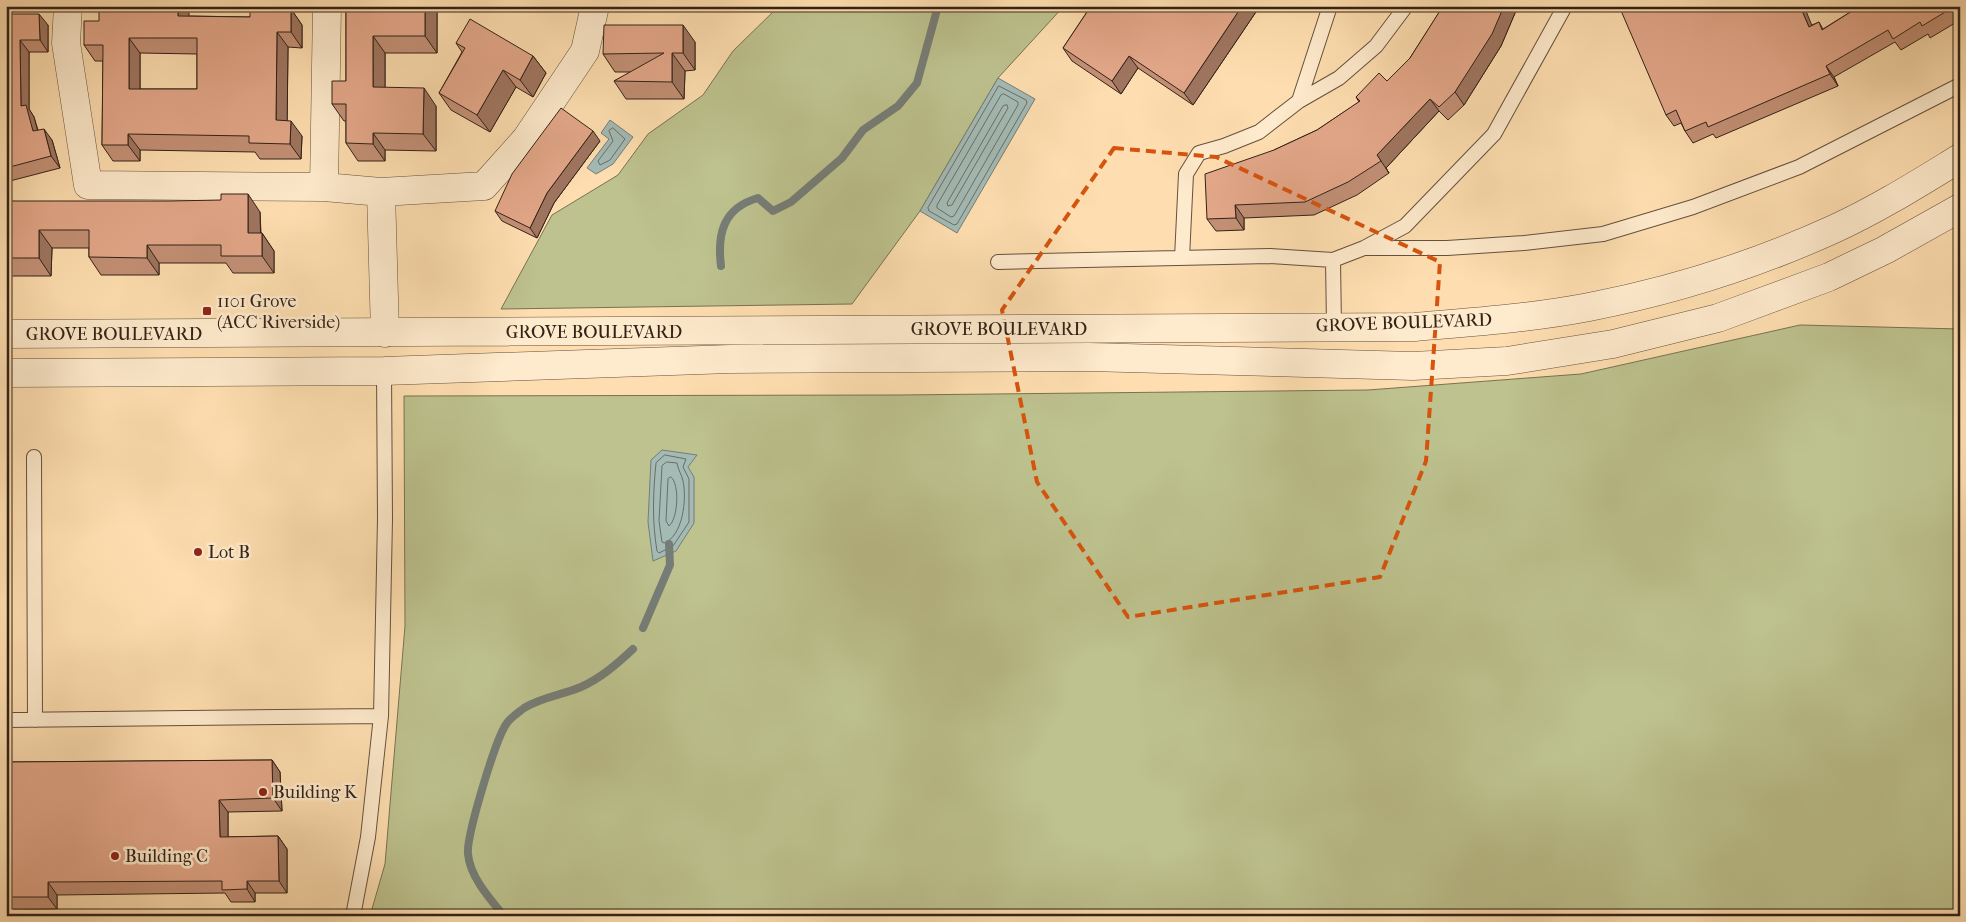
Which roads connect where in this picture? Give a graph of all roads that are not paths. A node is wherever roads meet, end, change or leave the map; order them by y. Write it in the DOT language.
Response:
graph roads {
  1 [pos="68,6"];
  2 [pos="327,6"];
  3 [pos="595,6"];
  4 [pos="1330,6"];
  5 [pos="1406,6"];
  6 [pos="1565,6"];
  7 [pos="1960,85"];
  8 [pos="1299,101"];
  9 [pos="1960,158"];
  10 [pos="324,187"];
  11 [pos="381,192"];
  12 [pos="1960,208"];
  13 [pos="1364,248"];
  14 [pos="1182,258"];
  15 [pos="1333,260"];
  16 [pos="998,262"];
  17 [pos="1334,327"];
  18 [pos="385,333"];
  19 [pos="6,334"];
  20 [pos="1334,364"];
  21 [pos="384,371"];
  22 [pos="6,373"];
  23 [pos="34,457"];
  24 [pos="381,716"];
  25 [pos="6,720"];
  26 [pos="36,720"];
  27 [pos="353,916"];
  1 -- 10 [label="street"];
  2 -- 10 [label="street"];
  3 -- 11 [label="street"];
  4 -- 8 [label="lane"];
  5 -- 8 [label="lane"];
  6 -- 13 [label="lane"];
  7 -- 13 [label="lane"];
  8 -- 14 [label="lane"];
  9 -- 17 [label="street, GROVE BOULEVARD"];
  10 -- 11 [label="street"];
  11 -- 18 [label="street"];
  12 -- 20 [label="street, GROVE BOULEVARD"];
  13 -- 15 [label="lane"];
  14 -- 15 [label="lane"];
  14 -- 16 [label="lane"];
  15 -- 17 [label="lane"];
  17 -- 18 [label="street, GROVE BOULEVARD"];
  17 -- 20 [label="street"];
  18 -- 19 [label="street, GROVE BOULEVARD"];
  18 -- 21 [label="street"];
  20 -- 21 [label="street, GROVE BOULEVARD"];
  21 -- 22 [label="street, GROVE BOULEVARD"];
  21 -- 24 [label="lane"];
  23 -- 26 [label="lane"];
  24 -- 26 [label="lane"];
  24 -- 27 [label="lane"];
  25 -- 26 [label="lane"];
}
